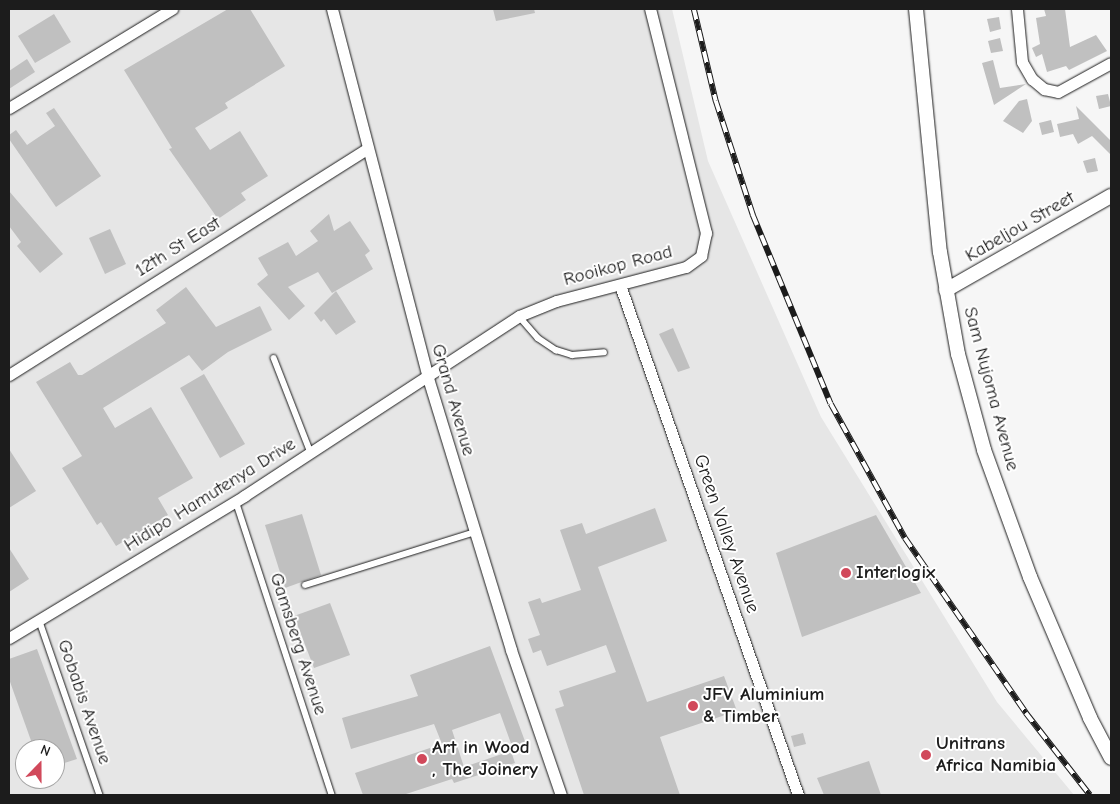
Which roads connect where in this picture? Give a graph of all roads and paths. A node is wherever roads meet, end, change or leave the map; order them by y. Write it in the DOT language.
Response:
graph roads {
  1 [pos="172,9"];
  2 [pos="332,9"];
  3 [pos="650,9"];
  4 [pos="916,9"];
  5 [pos="1017,9"];
  6 [pos="1111,62"];
  7 [pos="9,108"];
  8 [pos="366,149"];
  9 [pos="1111,196"];
  10 [pos="620,285"];
  11 [pos="946,290"];
  12 [pos="519,316"];
  13 [pos="604,352"];
  14 [pos="274,358"];
  15 [pos="9,375"];
  16 [pos="428,378"];
  17 [pos="311,453"];
  18 [pos="236,501"];
  19 [pos="475,532"];
  20 [pos="305,585"];
  21 [pos="39,619"];
  22 [pos="9,638"];
  23 [pos="1111,758"];
  24 [pos="100,795"];
  25 [pos="332,795"];
  26 [pos="561,795"];
  27 [pos="798,795"];
  1 -- 7 [label="street"];
  2 -- 8 [label="street, Grand Avenue"];
  3 -- 10 [label="street, Rooikop Road"];
  4 -- 11 [label="street, Sam Nujoma Avenue"];
  5 -- 6 [label="street"];
  8 -- 15 [label="street, 12th St East"];
  8 -- 16 [label="street, Grand Avenue"];
  9 -- 11 [label="street, Kabeljou Street"];
  10 -- 12 [label="street, Rooikop Road"];
  10 -- 27 [label="street, Green Valley Avenue"];
  11 -- 23 [label="street, Sam Nujoma Avenue"];
  12 -- 13 [label="lane"];
  12 -- 16 [label="street, Rooikop Road"];
  14 -- 17 [label="lane"];
  16 -- 17 [label="street, Hidipo Hamutenya Drive"];
  16 -- 19 [label="street, Grand Avenue"];
  17 -- 18 [label="street, Hidipo Hamutenya Drive"];
  18 -- 21 [label="street, Hidipo Hamutenya Drive"];
  18 -- 25 [label="lane, Gamsberg Avenue"];
  19 -- 20 [label="lane"];
  19 -- 26 [label="street, Grand Avenue"];
  21 -- 22 [label="street, Hidipo Hamutenya Drive"];
  21 -- 24 [label="lane, Gobabis Avenue"];
}
